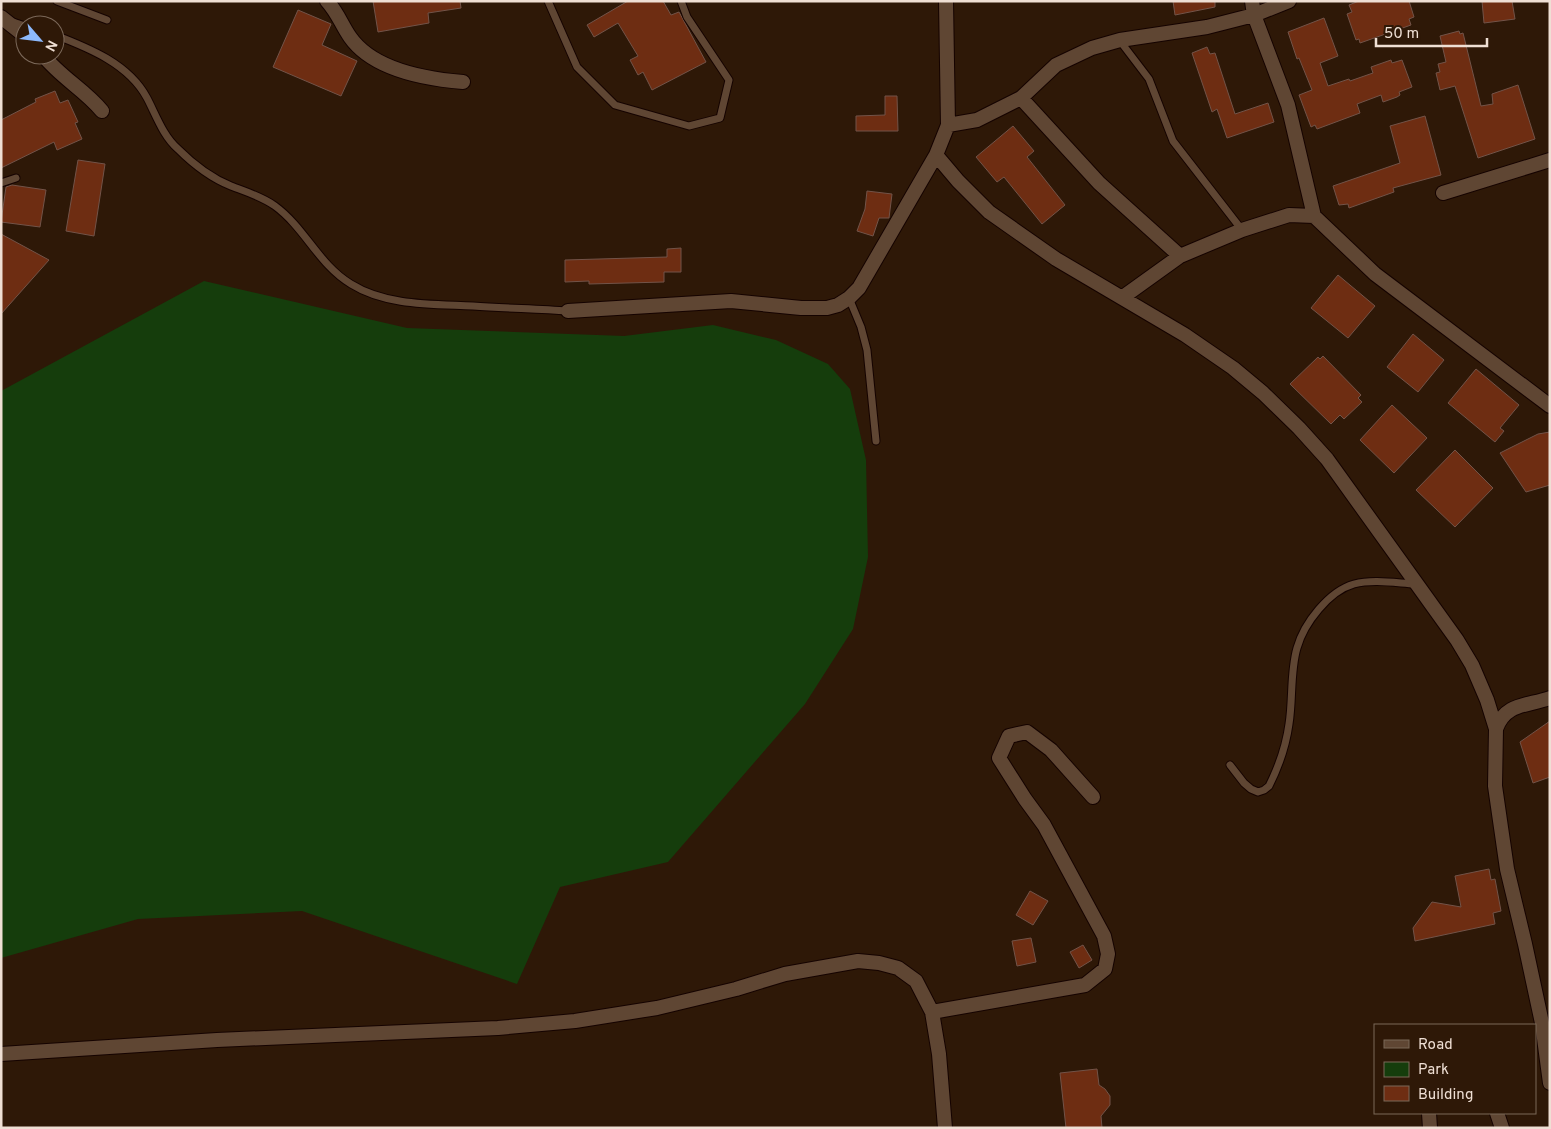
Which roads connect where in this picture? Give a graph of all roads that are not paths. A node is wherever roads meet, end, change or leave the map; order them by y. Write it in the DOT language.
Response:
graph roads {
  1 [pos="57,1"];
  2 [pos="326,1"];
  3 [pos="548,1"];
  4 [pos="681,1"];
  5 [pos="946,1"];
  6 [pos="1289,1"];
  7 [pos="1253,8"];
  8 [pos="3,19"];
  9 [pos="107,20"];
  10 [pos="15,23"];
  11 [pos="15,28"];
  12 [pos="65,40"];
  13 [pos="1120,40"];
  14 [pos="52,65"];
  15 [pos="463,82"];
  16 [pos="1021,98"];
  17 [pos="102,111"];
  18 [pos="948,124"];
  19 [pos="936,154"];
  20 [pos="1550,160"];
  21 [pos="16,178"];
  22 [pos="1,183"];
  23 [pos="1443,193"];
  24 [pos="1314,216"];
  25 [pos="1242,230"];
  26 [pos="1180,256"];
  27 [pos="1123,297"];
  28 [pos="849,298"];
  29 [pos="568,311"];
  30 [pos="1550,406"];
  31 [pos="876,441"];
  32 [pos="1418,584"];
  33 [pos="1550,698"];
  34 [pos="1487,700"];
  35 [pos="1519,706"];
  36 [pos="1496,729"];
  37 [pos="1230,765"];
  38 [pos="1093,797"];
  39 [pos="932,1012"];
  40 [pos="1,1054"];
  41 [pos="1550,1083"];
  42 [pos="1428,1114"];
  43 [pos="1497,1114"];
  44 [pos="945,1128"];
  45 [pos="1430,1128"];
  46 [pos="1502,1128"];
  1 -- 9 [label="lane"];
  2 -- 15 [label="street"];
  3 -- 4 [label="lane"];
  5 -- 18 [label="street"];
  6 -- 7 [label="street"];
  7 -- 13 [label="street"];
  7 -- 24 [label="street"];
  8 -- 10 [label="lane"];
  8 -- 11 [label="street"];
  12 -- 29 [label="lane"];
  13 -- 16 [label="street"];
  13 -- 25 [label="lane"];
  14 -- 17 [label="street"];
  16 -- 18 [label="street"];
  16 -- 26 [label="street"];
  18 -- 19 [label="street"];
  19 -- 27 [label="street"];
  19 -- 28 [label="street"];
  20 -- 23 [label="street"];
  21 -- 22 [label="lane"];
  24 -- 25 [label="street"];
  24 -- 30 [label="street"];
  25 -- 26 [label="street"];
  26 -- 27 [label="street"];
  27 -- 32 [label="street"];
  28 -- 29 [label="street"];
  28 -- 31 [label="lane"];
  32 -- 34 [label="street"];
  32 -- 37 [label="lane"];
  33 -- 35 [label="street"];
  34 -- 35 [label="street"];
  34 -- 36 [label="street"];
  35 -- 36 [label="street"];
  36 -- 41 [label="street"];
  38 -- 39 [label="street"];
  39 -- 40 [label="street"];
  39 -- 44 [label="street"];
  42 -- 45 [label="street"];
  43 -- 46 [label="street"];
}
